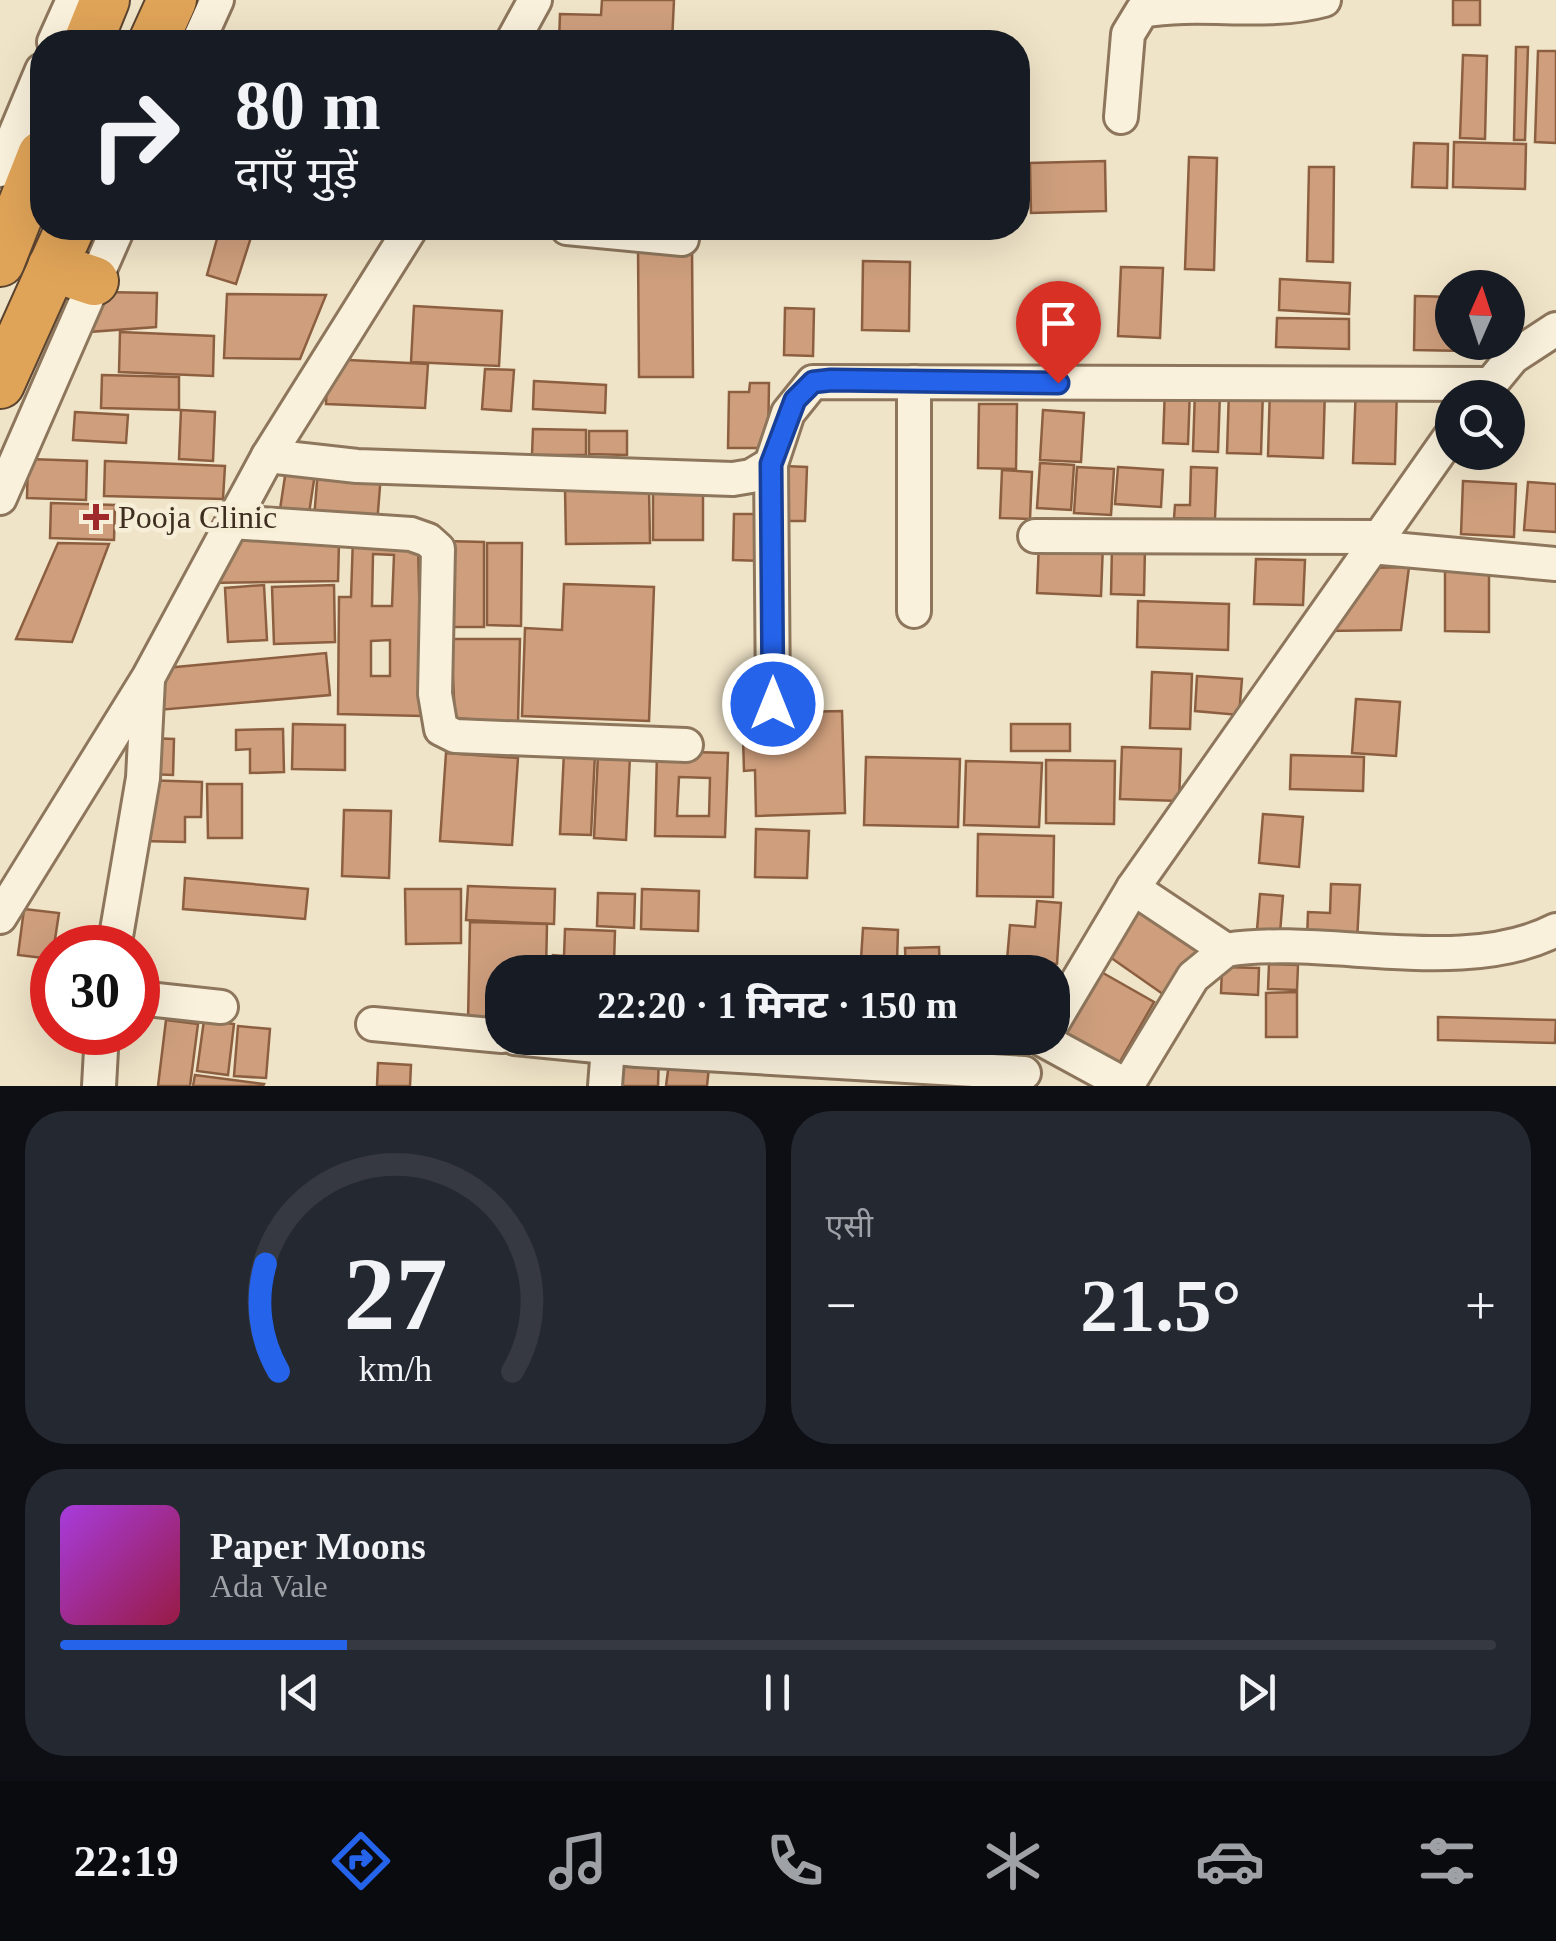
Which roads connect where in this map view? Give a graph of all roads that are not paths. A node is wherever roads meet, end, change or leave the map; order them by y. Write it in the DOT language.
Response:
graph roads {
  1 [pos="72,0"];
  2 [pos="104,0"];
  3 [pos="172,0"];
  4 [pos="216,0"];
  5 [pos="535,0"];
  6 [pos="1324,0"];
  7 [pos="59,30"];
  8 [pos="93,30"];
  9 [pos="158,30"];
  10 [pos="203,30"];
  11 [pos="519,30"];
  12 [pos="30,99"];
  13 [pos="1121,117"];
  14 [pos="0,170"];
  15 [pos="30,186"];
  16 [pos="100,240"];
  17 [pos="403,240"];
  18 [pos="72,259"];
  19 [pos="0,262"];
  20 [pos="1556,329"];
  21 [pos="1494,380"];
  22 [pos="914,382"];
  23 [pos="0,384"];
  24 [pos="1435,390"];
  25 [pos="268,456"];
  26 [pos="1435,458"];
  27 [pos="771,464"];
  28 [pos="0,498"];
  29 [pos="232,522"];
  30 [pos="1036,536"];
  31 [pos="1375,542"];
  32 [pos="1556,564"];
  33 [pos="914,611"];
  34 [pos="148,678"];
  35 [pos="773,704"];
  36 [pos="686,745"];
  37 [pos="1134,888"];
  38 [pos="0,917"];
  39 [pos="118,925"];
  40 [pos="1556,930"];
  41 [pos="1226,950"];
  42 [pos="1070,995"];
  43 [pos="160,1000"];
  44 [pos="221,1006"];
  45 [pos="373,1024"];
  46 [pos="485,1034"];
  47 [pos="1070,1050"];
  48 [pos="101,1055"];
  49 [pos="607,1055"];
  50 [pos="708,1055"];
  51 [pos="1035,1055"];
  52 [pos="1021,1080"];
  53 [pos="100,1085"];
  54 [pos="605,1086"];
  1 -- 7 [label="street"];
  2 -- 8 [label="highway"];
  3 -- 9 [label="highway"];
  4 -- 10 [label="street"];
  5 -- 11 [label="street"];
  6 -- 13 [label="street"];
  12 -- 14 [label="street"];
  15 -- 19 [label="highway"];
  16 -- 18 [label="street"];
  17 -- 25 [label="street"];
  18 -- 23 [label="highway"];
  18 -- 28 [label="street"];
  20 -- 21 [label="street"];
  22 -- 24 [label="street"];
  22 -- 27 [label="street"];
  22 -- 33 [label="street"];
  25 -- 27 [label="street"];
  25 -- 29 [label="street"];
  26 -- 31 [label="street"];
  27 -- 35 [label="street"];
  29 -- 34 [label="street"];
  29 -- 36 [label="street"];
  30 -- 31 [label="street"];
  31 -- 32 [label="street"];
  31 -- 37 [label="street"];
  34 -- 38 [label="street"];
  34 -- 39 [label="street"];
  37 -- 41 [label="street"];
  37 -- 42 [label="street"];
  40 -- 41 [label="street"];
  41 -- 47 [label="street"];
  43 -- 44 [label="street"];
  45 -- 46 [label="street"];
  48 -- 53 [label="street"];
  49 -- 54 [label="street"];
  50 -- 52 [label="street"];
  51 -- 52 [label="street"];
}
